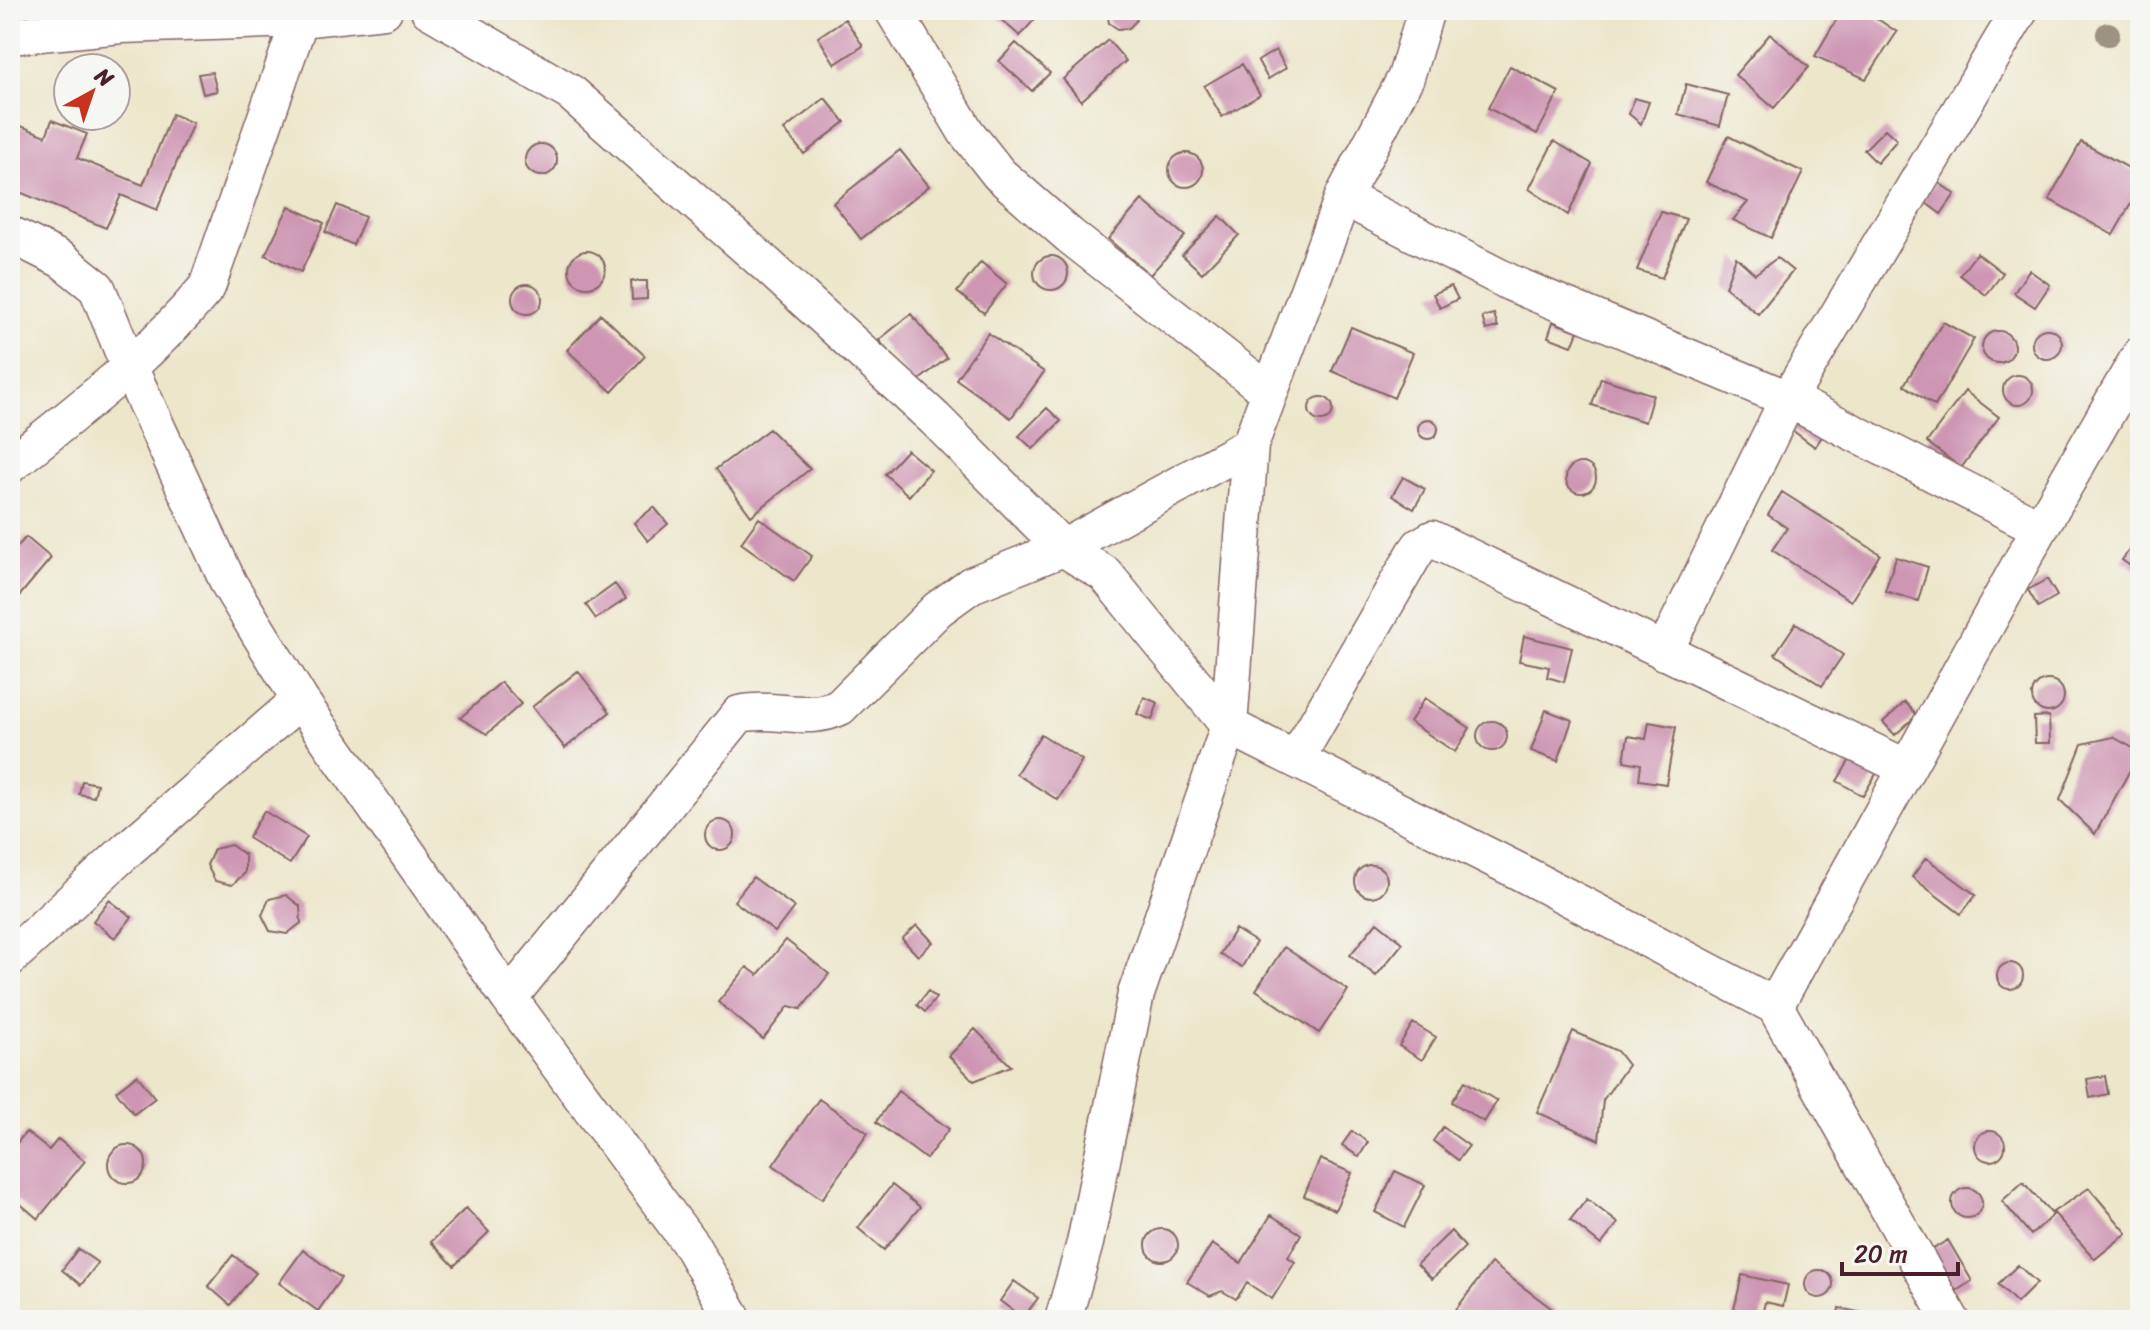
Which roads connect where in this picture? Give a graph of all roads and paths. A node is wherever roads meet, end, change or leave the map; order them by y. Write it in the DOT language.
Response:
graph roads {
  1 [pos="384,10"];
  2 [pos="429,10"];
  3 [pos="893,10"];
  4 [pos="1426,10"];
  5 [pos="2020,10"];
  6 [pos="300,19"];
  7 [pos="10,36"];
  8 [pos="1343,197"];
  9 [pos="10,234"];
  10 [pos="2140,355"];
  11 [pos="130,369"];
  12 [pos="1269,392"];
  13 [pos="1788,399"];
  14 [pos="1250,445"];
  15 [pos="10,465"];
  16 [pos="2040,528"];
  17 [pos="1063,548"];
  18 [pos="1664,652"];
  19 [pos="300,700"];
  20 [pos="1229,726"];
  21 [pos="1296,759"];
  22 [pos="1907,768"];
  23 [pos="10,958"];
  24 [pos="509,998"];
  25 [pos="1775,1006"];
  26 [pos="734,1320"];
  27 [pos="1063,1320"];
  28 [pos="1951,1320"];
  1 -- 6 [label="street"];
  2 -- 17 [label="street"];
  3 -- 12 [label="street"];
  4 -- 8 [label="street"];
  5 -- 13 [label="street"];
  6 -- 7 [label="street"];
  6 -- 11 [label="street"];
  8 -- 12 [label="street"];
  8 -- 13 [label="street"];
  9 -- 11 [label="street"];
  10 -- 16 [label="street"];
  11 -- 15 [label="street"];
  11 -- 19 [label="street"];
  12 -- 14 [label="street"];
  13 -- 16 [label="street"];
  13 -- 18 [label="street"];
  14 -- 17 [label="street"];
  14 -- 20 [label="street"];
  16 -- 22 [label="street"];
  17 -- 20 [label="street"];
  17 -- 24 [label="street"];
  18 -- 21 [label="street"];
  18 -- 22 [label="street"];
  19 -- 23 [label="street"];
  19 -- 24 [label="street"];
  20 -- 21 [label="street"];
  20 -- 27 [label="street"];
  21 -- 25 [label="street"];
  22 -- 25 [label="street"];
  24 -- 26 [label="street"];
  25 -- 28 [label="street"];
}
